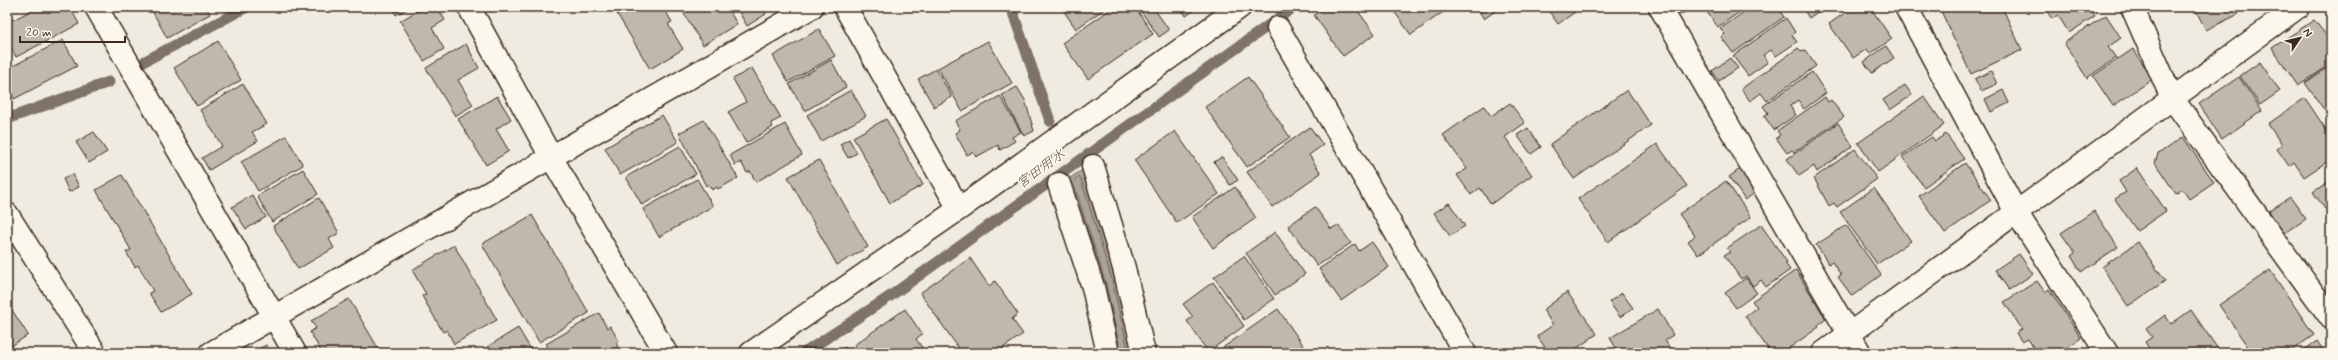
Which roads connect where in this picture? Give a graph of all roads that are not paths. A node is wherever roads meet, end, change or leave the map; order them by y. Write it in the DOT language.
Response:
graph roads {
  1 [pos="96,7"];
  2 [pos="469,7"];
  3 [pos="812,7"];
  4 [pos="845,7"];
  5 [pos="1240,7"];
  6 [pos="1660,7"];
  7 [pos="1906,7"];
  8 [pos="2132,7"];
  9 [pos="2298,7"];
  10 [pos="1278,28"];
  11 [pos="2172,98"];
  12 [pos="551,157"];
  13 [pos="1093,166"];
  14 [pos="1059,184"];
  15 [pos="959,209"];
  16 [pos="2016,212"];
  17 [pos="7,214"];
  18 [pos="274,318"];
  19 [pos="2331,318"];
  20 [pos="1849,334"];
  21 [pos="95,353"];
  22 [pos="210,353"];
  23 [pos="295,353"];
  24 [pos="666,353"];
  25 [pos="751,353"];
  26 [pos="1108,353"];
  27 [pos="1144,353"];
  28 [pos="1465,353"];
  29 [pos="1823,353"];
  30 [pos="1860,353"];
  31 [pos="2107,353"];
  1 -- 18 [label="street"];
  2 -- 12 [label="street"];
  3 -- 12 [label="street"];
  4 -- 15 [label="street"];
  5 -- 15 [label="street"];
  6 -- 20 [label="street"];
  7 -- 16 [label="street"];
  8 -- 11 [label="street"];
  9 -- 11 [label="street"];
  10 -- 28 [label="street"];
  11 -- 16 [label="street"];
  11 -- 19 [label="street"];
  12 -- 18 [label="street"];
  12 -- 24 [label="street"];
  13 -- 27 [label="street"];
  14 -- 26 [label="street"];
  15 -- 25 [label="street"];
  16 -- 20 [label="street"];
  16 -- 31 [label="street"];
  17 -- 21 [label="street"];
  18 -- 22 [label="street"];
  18 -- 23 [label="street"];
  20 -- 29 [label="street"];
  20 -- 30 [label="street"];
}
